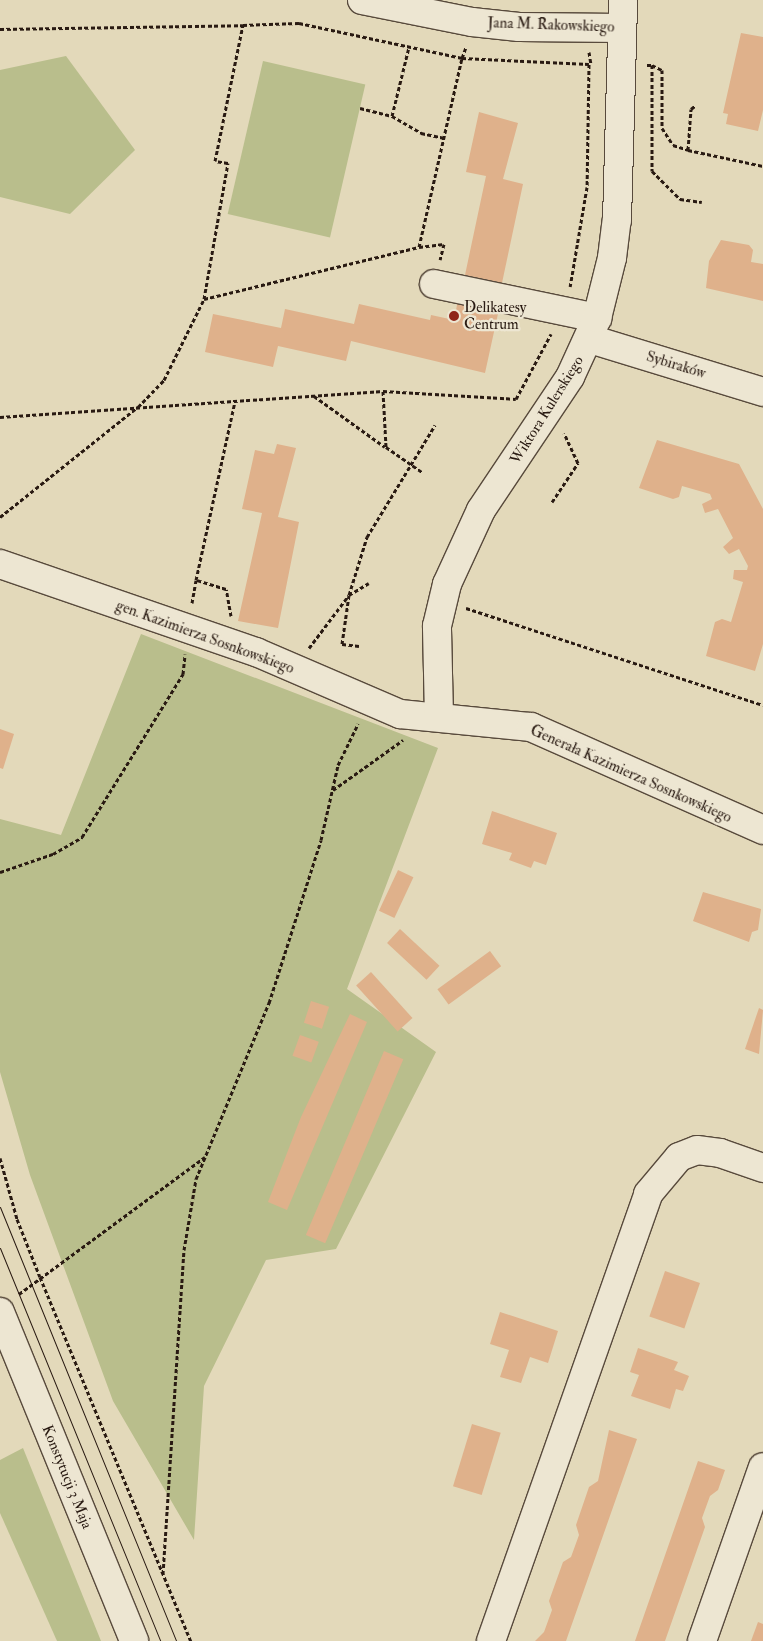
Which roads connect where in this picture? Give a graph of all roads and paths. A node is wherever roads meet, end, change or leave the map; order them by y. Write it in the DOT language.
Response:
graph roads {
  1 [pos="362,0"];
  2 [pos="623,0"];
  3 [pos="243,24"];
  4 [pos="622,28"];
  5 [pos="0,30"];
  6 [pos="409,47"];
  7 [pos="462,58"];
  8 [pos="652,65"];
  9 [pos="696,105"];
  10 [pos="360,108"];
  11 [pos="392,116"];
  12 [pos="444,138"];
  13 [pos="688,150"];
  14 [pos="763,166"];
  15 [pos="434,284"];
  16 [pos="204,299"];
  17 [pos="563,309"];
  18 [pos="593,329"];
  19 [pos="383,391"];
  20 [pos="763,392"];
  21 [pos="314,396"];
  22 [pos="235,401"];
  23 [pos="138,407"];
  24 [pos="0,417"];
  25 [pos="435,425"];
  26 [pos="386,448"];
  27 [pos="409,463"];
  28 [pos="422,472"];
  29 [pos="0,517"];
  30 [pos="0,564"];
  31 [pos="369,583"];
  32 [pos="349,595"];
  33 [pos="443,600"];
  34 [pos="232,622"];
  35 [pos="188,629"];
  36 [pos="359,646"];
  37 [pos="303,656"];
  38 [pos="369,701"];
  39 [pos="763,705"];
  40 [pos="439,717"];
  41 [pos="332,791"];
  42 [pos="763,830"];
  43 [pos="0,872"];
  44 [pos="205,1157"];
  45 [pos="0,1158"];
  46 [pos="763,1168"];
  47 [pos="40,1277"];
  48 [pos="6,1306"];
  49 [pos="763,1467"];
  50 [pos="163,1574"];
  51 [pos="134,1641"];
  52 [pos="191,1641"];
  53 [pos="491,1641"];
  54 [pos="702,1641"];
  1 -- 4 [label="street, Jana M. Rakowskiego"];
  2 -- 4 [label="street, Wiktora Kulerskiego"];
  3 -- 5 [label="path"];
  3 -- 6 [label="path"];
  3 -- 16 [label="path"];
  4 -- 18 [label="street, Wiktora Kulerskiego"];
  6 -- 7 [label="path"];
  6 -- 11 [label="path"];
  7 -- 12 [label="path"];
  7 -- 17 [label="path"];
  8 -- 13 [label="path"];
  9 -- 13 [label="path"];
  10 -- 11 [label="path"];
  11 -- 12 [label="path"];
  12 -- 16 [label="path"];
  13 -- 14 [label="path"];
  15 -- 17 [label="street, Sybiraków"];
  16 -- 23 [label="path"];
  17 -- 18 [label="street, Sybiraków"];
  17 -- 19 [label="path"];
  18 -- 20 [label="street, Sybiraków"];
  18 -- 33 [label="street, Wiktora Kulerskiego"];
  19 -- 21 [label="path"];
  19 -- 26 [label="path"];
  21 -- 22 [label="path"];
  21 -- 26 [label="path"];
  22 -- 23 [label="path"];
  22 -- 34 [label="path"];
  23 -- 24 [label="path"];
  23 -- 29 [label="path"];
  25 -- 27 [label="path"];
  26 -- 27 [label="path"];
  27 -- 28 [label="path"];
  27 -- 32 [label="path"];
  30 -- 35 [label="street, gen. Kazimierza Sosnkowskiego"];
  31 -- 32 [label="path"];
  32 -- 36 [label="path"];
  32 -- 37 [label="path"];
  33 -- 39 [label="path"];
  33 -- 40 [label="street, Wiktora Kulerskiego"];
  35 -- 38 [label="street, gen. Kazimierza Sosnkowskiego"];
  35 -- 43 [label="path"];
  38 -- 40 [label="street, gen. Kazimierza Sosnkowskiego"];
  38 -- 41 [label="path"];
  40 -- 41 [label="path"];
  40 -- 42 [label="street, Generała Kazimierza Sosnkowskiego"];
  41 -- 44 [label="path"];
  44 -- 47 [label="path"];
  44 -- 50 [label="path"];
  45 -- 47 [label="path"];
  46 -- 53 [label="street"];
  47 -- 48 [label="path"];
  47 -- 50 [label="path"];
  48 -- 51 [label="street, Konstytucji 3 Maja"];
  49 -- 54 [label="street"];
  50 -- 52 [label="path"];
}
